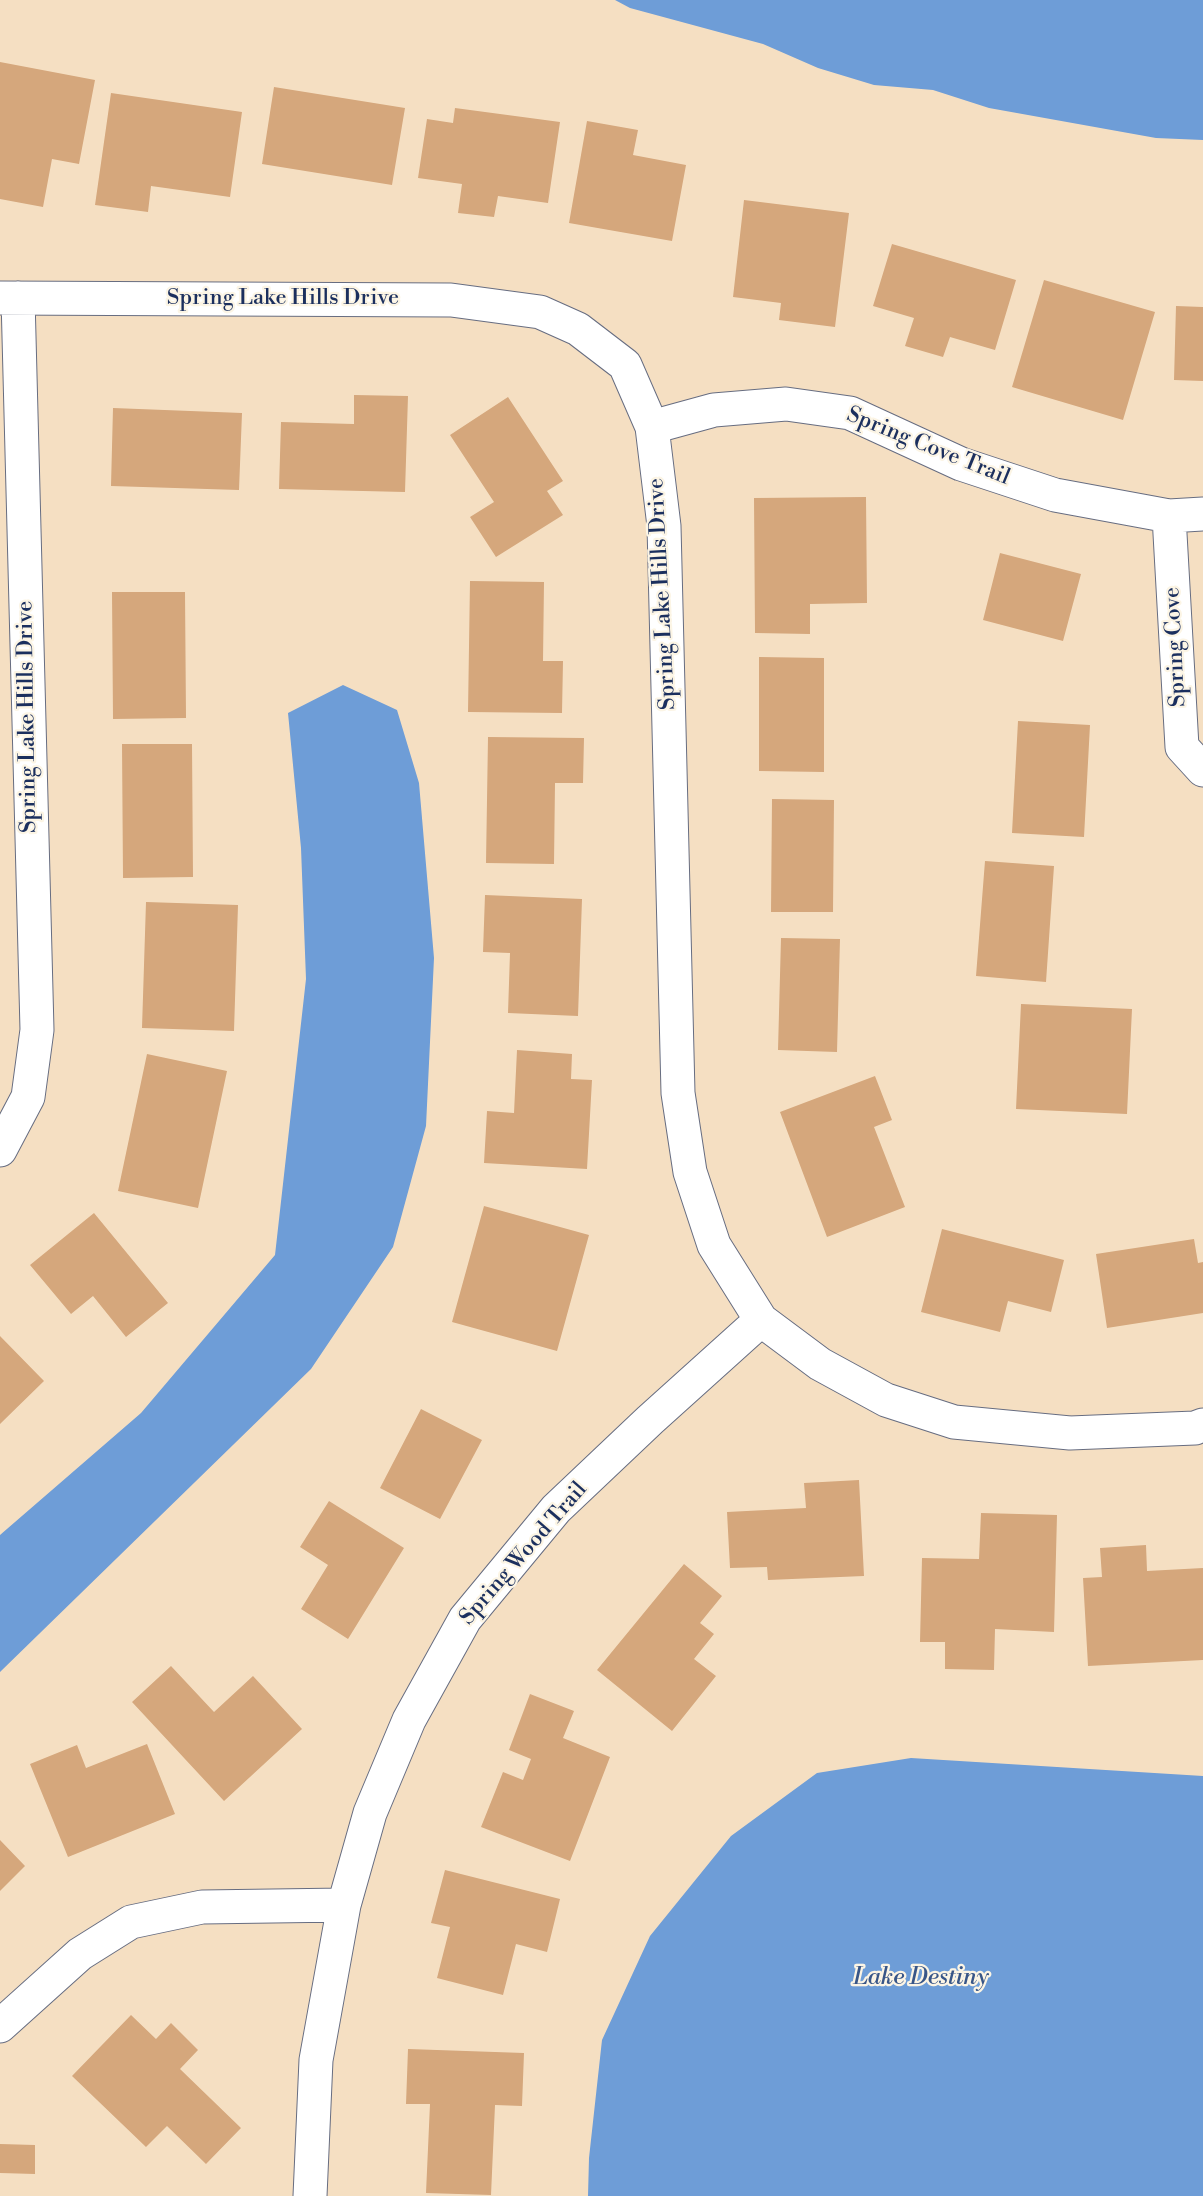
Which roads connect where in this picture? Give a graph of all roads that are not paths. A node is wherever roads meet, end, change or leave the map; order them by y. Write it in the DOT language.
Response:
graph roads {
  1 [pos="9,298"];
  2 [pos="652,428"];
  3 [pos="1203,514"];
  4 [pos="1169,516"];
  5 [pos="1203,770"];
  6 [pos="0,1150"];
  7 [pos="761,1320"];
  8 [pos="1203,1425"];
  9 [pos="344,1905"];
  10 [pos="0,2026"];
  11 [pos="310,2196"];
  1 -- 2 [label="street, Spring Lake Hills Drive"];
  1 -- 6 [label="street, Spring Lake Hills Drive"];
  2 -- 4 [label="street, Spring Cove Trail"];
  2 -- 7 [label="street, Spring Lake Hills Drive"];
  3 -- 4 [label="street, Spring Cove Trail"];
  4 -- 5 [label="street, Spring Cove"];
  7 -- 8 [label="street, Spring Lake Hills Drive"];
  7 -- 9 [label="street, Spring Wood Trail"];
  9 -- 10 [label="street"];
  9 -- 11 [label="street, Spring Wood Trail"];
}
